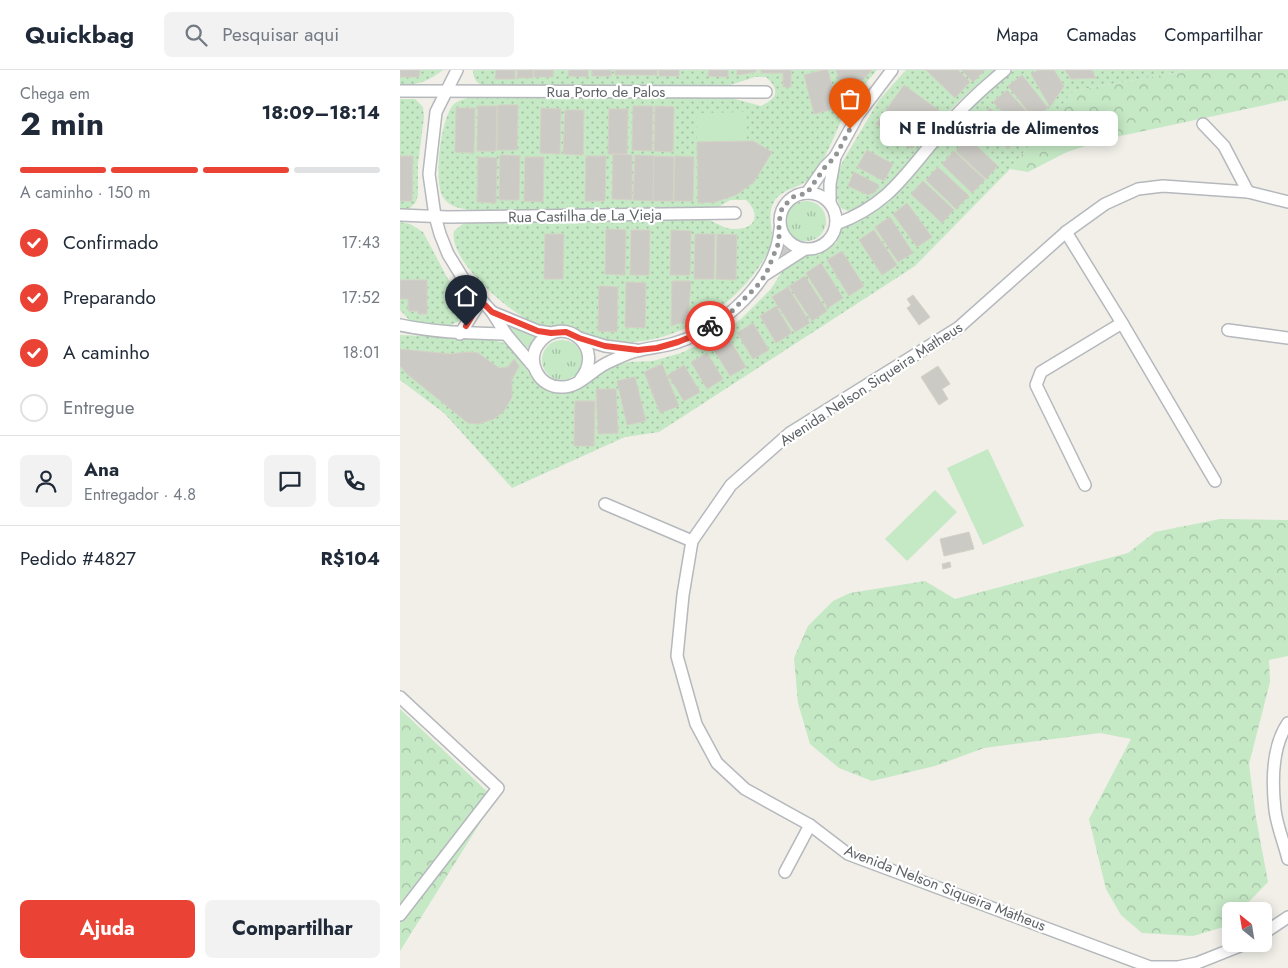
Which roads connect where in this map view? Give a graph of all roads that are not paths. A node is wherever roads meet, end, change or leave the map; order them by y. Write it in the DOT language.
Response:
graph roads {
  1 [pos="457,70"];
  2 [pos="892,70"];
  3 [pos="1005,70"];
  4 [pos="400,91"];
  5 [pos="446,92"];
  6 [pos="766,92"];
  7 [pos="1203,124"];
  8 [pos="835,157"];
  9 [pos="1248,192"];
  10 [pos="807,193"];
  11 [pos="1288,202"];
  12 [pos="830,203"];
  13 [pos="735,213"];
  14 [pos="400,215"];
  15 [pos="434,216"];
  16 [pos="836,224"];
  17 [pos="780,229"];
  18 [pos="1066,232"];
  19 [pos="805,249"];
  20 [pos="766,274"];
  21 [pos="481,301"];
  22 [pos="492,312"];
  23 [pos="1122,323"];
  24 [pos="400,325"];
  25 [pos="1228,330"];
  26 [pos="551,333"];
  27 [pos="460,334"];
  28 [pos="506,334"];
  29 [pos="579,338"];
  30 [pos="1288,338"];
  31 [pos="638,350"];
  32 [pos="534,367"];
  33 [pos="580,380"];
  34 [pos="1214,481"];
  35 [pos="1085,485"];
  36 [pos="605,504"];
  37 [pos="692,541"];
  38 [pos="400,696"];
  39 [pos="1288,723"];
  40 [pos="810,825"];
  41 [pos="1288,859"];
  42 [pos="785,872"];
  43 [pos="400,914"];
  44 [pos="1288,917"];
  45 [pos="1272,928"];
  46 [pos="1226,952"];
  47 [pos="1211,958"];
  48 [pos="1218,968"];
  1 -- 5 [label="street"];
  2 -- 8 [label="street"];
  3 -- 16 [label="street"];
  4 -- 5 [label="street, Rua Porto de Palos"];
  5 -- 6 [label="street, Rua Porto de Palos"];
  5 -- 15 [label="street"];
  7 -- 9 [label="street"];
  8 -- 10 [label="street"];
  8 -- 12 [label="street"];
  9 -- 11 [label="street, Avenida Nelson Siqueira Matheus"];
  9 -- 18 [label="street, Avenida Nelson Siqueira Matheus"];
  10 -- 12 [label="street"];
  10 -- 17 [label="street"];
  12 -- 16 [label="street"];
  13 -- 15 [label="street, Rua Castilha de La Vieja"];
  14 -- 15 [label="street, Rua Castilha de La Vieja"];
  15 -- 21 [label="street"];
  16 -- 19 [label="street"];
  17 -- 19 [label="street"];
  17 -- 20 [label="street"];
  18 -- 23 [label="street"];
  18 -- 37 [label="street, Avenida Nelson Siqueira Matheus"];
  19 -- 20 [label="street"];
  20 -- 31 [label="street"];
  21 -- 22 [label="street"];
  21 -- 27 [label="street"];
  22 -- 26 [label="street"];
  22 -- 28 [label="street"];
  23 -- 34 [label="street"];
  23 -- 35 [label="street"];
  24 -- 27 [label="street"];
  25 -- 30 [label="street"];
  26 -- 29 [label="street"];
  26 -- 32 [label="street"];
  27 -- 28 [label="street"];
  28 -- 32 [label="street"];
  29 -- 31 [label="street"];
  29 -- 33 [label="street"];
  31 -- 33 [label="street"];
  32 -- 33 [label="street"];
  36 -- 37 [label="street"];
  37 -- 40 [label="street, Avenida Nelson Siqueira Matheus"];
  38 -- 43 [label="street"];
  39 -- 41 [label="street"];
  40 -- 42 [label="street"];
  40 -- 47 [label="street, Avenida Nelson Siqueira Matheus"];
  44 -- 45 [label="street"];
  46 -- 47 [label="street, Avenida Nelson Siqueira Matheus"];
  47 -- 48 [label="street"];
}
